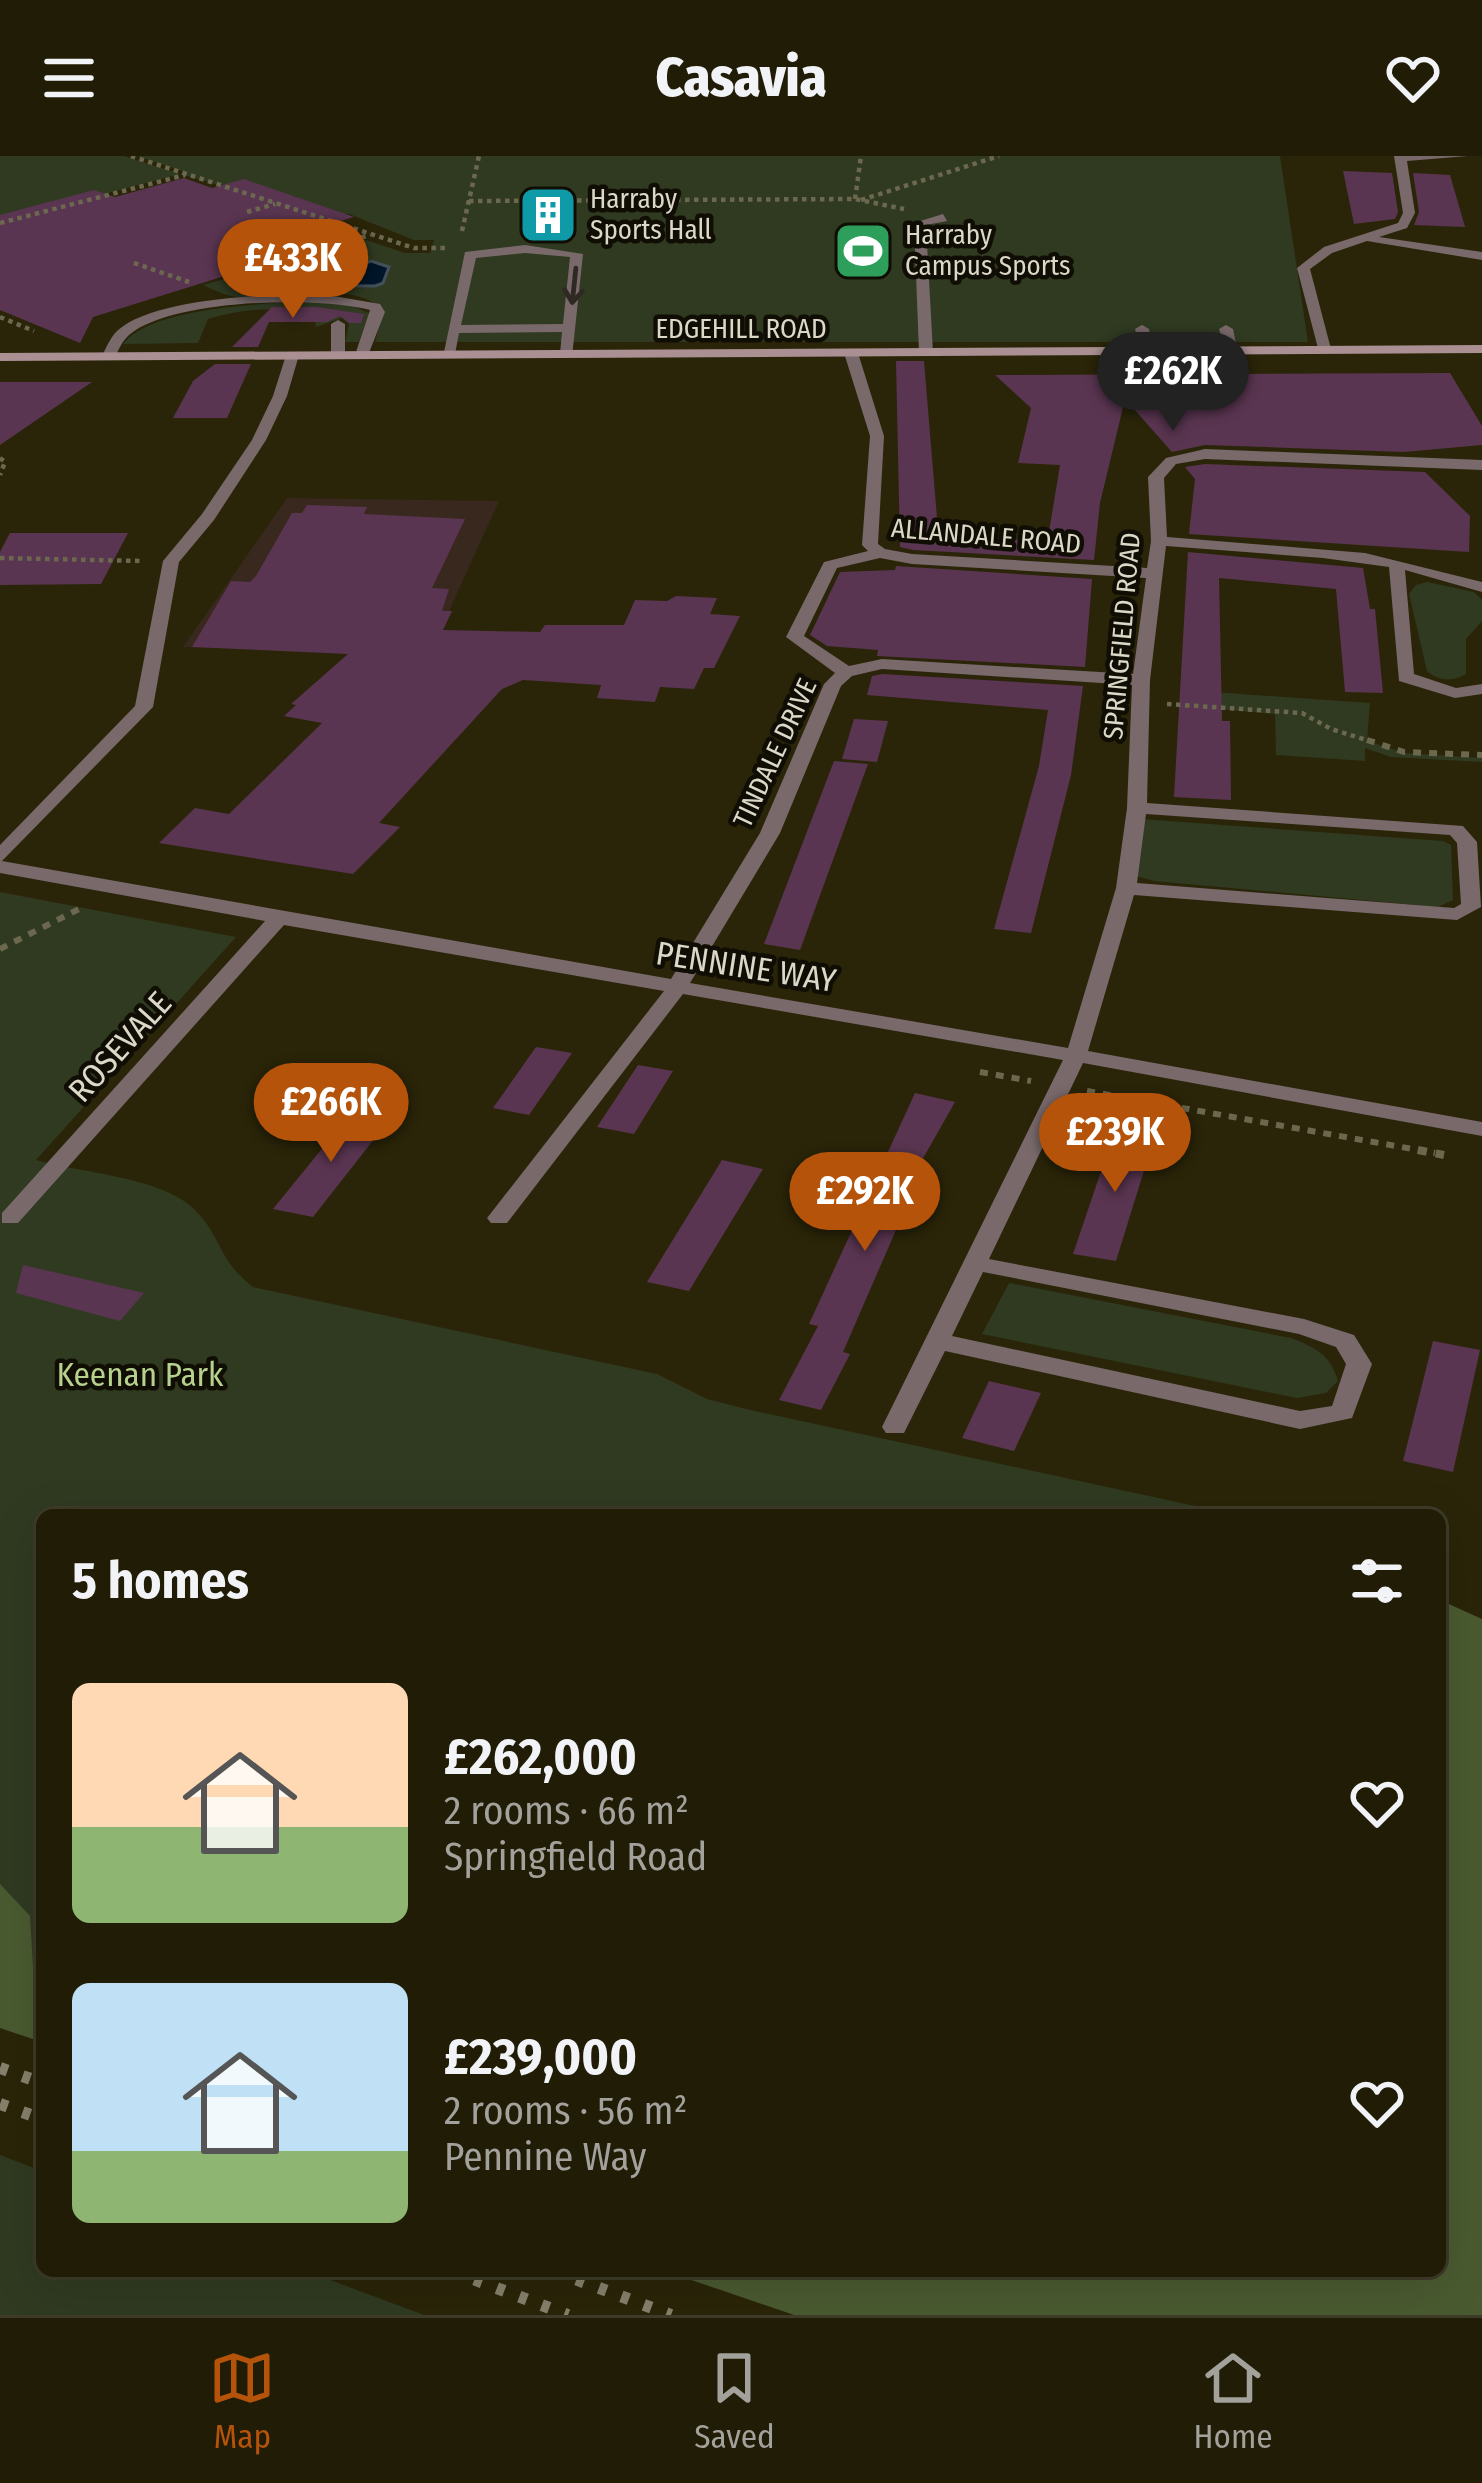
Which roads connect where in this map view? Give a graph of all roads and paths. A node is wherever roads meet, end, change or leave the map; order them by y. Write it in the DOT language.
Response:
graph roads {
  1 [pos="131,156"];
  2 [pos="479,156"];
  3 [pos="861,156"];
  4 [pos="999,156"];
  5 [pos="1462,156"];
  6 [pos="1399,157"];
  7 [pos="187,175"];
  8 [pos="857,200"];
  9 [pos="469,201"];
  10 [pos="276,204"];
  11 [pos="248,212"];
  12 [pos="943,218"];
  13 [pos="925,222"];
  14 [pos="0,223"];
  15 [pos="371,235"];
  16 [pos="1370,239"];
  17 [pos="433,248"];
  18 [pos="1462,255"];
  19 [pos="1482,256"];
  20 [pos="468,258"];
  21 [pos="1482,268"];
  22 [pos="221,278"];
  23 [pos="338,324"];
  24 [pos="453,328"];
  25 [pos="570,328"];
  26 [pos="1142,329"];
  27 [pos="1226,329"];
  28 [pos="1324,349"];
  29 [pos="1233,350"];
  30 [pos="1148,351"];
  31 [pos="1481,351"];
  32 [pos="851,352"];
  33 [pos="926,352"];
  34 [pos="448,354"];
  35 [pos="567,354"];
  36 [pos="292,355"];
  37 [pos="338,355"];
  38 [pos="362,355"];
  39 [pos="109,356"];
  40 [pos="0,357"];
  41 [pos="0,458"];
  42 [pos="1482,465"];
  43 [pos="0,475"];
  44 [pos="1159,541"];
  45 [pos="880,553"];
  46 [pos="0,558"];
  47 [pos="171,561"];
  48 [pos="1396,567"];
  49 [pos="1153,573"];
  50 [pos="1482,587"];
  51 [pos="846,672"];
  52 [pos="1142,680"];
  53 [pos="1482,689"];
  54 [pos="1141,702"];
  55 [pos="1482,755"];
  56 [pos="1137,808"];
  57 [pos="0,856"];
  58 [pos="0,867"];
  59 [pos="1126,887"];
  60 [pos="88,904"];
  61 [pos="278,919"];
  62 [pos="0,949"];
  63 [pos="676,989"];
  64 [pos="1077,1053"];
  65 [pos="1482,1129"];
  66 [pos="10,1218"];
  67 [pos="499,1218"];
  68 [pos="974,1263"];
  69 [pos="937,1341"];
  70 [pos="895,1427"];
  1 -- 7 [label="path"];
  2 -- 9 [label="path"];
  3 -- 8 [label="path"];
  4 -- 8 [label="path"];
  5 -- 6 [label="street"];
  6 -- 16 [label="street"];
  7 -- 10 [label="path"];
  7 -- 14 [label="path"];
  8 -- 9 [label="path"];
  8 -- 13 [label="path"];
  9 -- 20 [label="path"];
  10 -- 11 [label="path"];
  10 -- 15 [label="path"];
  12 -- 13 [label="street"];
  13 -- 33 [label="street"];
  15 -- 17 [label="path"];
  15 -- 22 [label="path"];
  16 -- 18 [label="street"];
  16 -- 28 [label="street"];
  18 -- 19 [label="street"];
  18 -- 21 [label="street"];
  20 -- 24 [label="street"];
  20 -- 25 [label="street, one-way"];
  23 -- 37 [label="street"];
  24 -- 25 [label="street"];
  24 -- 34 [label="street"];
  25 -- 35 [label="street"];
  26 -- 30 [label="street"];
  27 -- 29 [label="street"];
  28 -- 29 [label="street, EDGEHILL ROAD"];
  28 -- 31 [label="street, EDGEHILL ROAD"];
  29 -- 30 [label="street, EDGEHILL ROAD"];
  30 -- 33 [label="street, EDGEHILL ROAD"];
  32 -- 33 [label="street, EDGEHILL ROAD"];
  32 -- 35 [label="street, EDGEHILL ROAD"];
  32 -- 45 [label="street, ALLANDALE ROAD"];
  34 -- 35 [label="street, EDGEHILL ROAD"];
  34 -- 38 [label="street, EDGEHILL ROAD"];
  36 -- 37 [label="street, EDGEHILL ROAD"];
  36 -- 39 [label="street, EDGEHILL ROAD"];
  36 -- 47 [label="street"];
  37 -- 38 [label="street, EDGEHILL ROAD"];
  38 -- 39 [label="street"];
  39 -- 40 [label="street, EDGEHILL ROAD"];
  41 -- 43 [label="path"];
  42 -- 44 [label="street, SPRINGFIELD ROAD"];
  44 -- 48 [label="street"];
  44 -- 49 [label="street, SPRINGFIELD ROAD"];
  45 -- 49 [label="street, ALLANDALE ROAD"];
  45 -- 51 [label="street"];
  46 -- 47 [label="path"];
  47 -- 57 [label="street"];
  48 -- 50 [label="street"];
  48 -- 53 [label="street"];
  49 -- 52 [label="street, SPRINGFIELD ROAD"];
  51 -- 52 [label="street, TINDALE DRIVE"];
  51 -- 63 [label="street, TINDALE DRIVE"];
  52 -- 54 [label="street, SPRINGFIELD ROAD"];
  54 -- 55 [label="path"];
  54 -- 56 [label="street, SPRINGFIELD ROAD"];
  56 -- 59 [label="street, SPRINGFIELD ROAD"];
  56 -- 59 [label="street"];
  58 -- 61 [label="street, PENNINE WAY"];
  59 -- 64 [label="street, SPRINGFIELD ROAD"];
  60 -- 62 [label="path"];
  61 -- 63 [label="street, PENNINE WAY"];
  61 -- 66 [label="street, ROSEVALE"];
  63 -- 64 [label="street, PENNINE WAY"];
  63 -- 67 [label="street, TINDALE DRIVE"];
  64 -- 65 [label="street, PENNINE WAY"];
  64 -- 68 [label="street, SPRINGFIELD ROAD"];
  68 -- 69 [label="street, SPRINGFIELD ROAD"];
  68 -- 69 [label="street"];
  69 -- 70 [label="street, SPRINGFIELD ROAD"];
}
